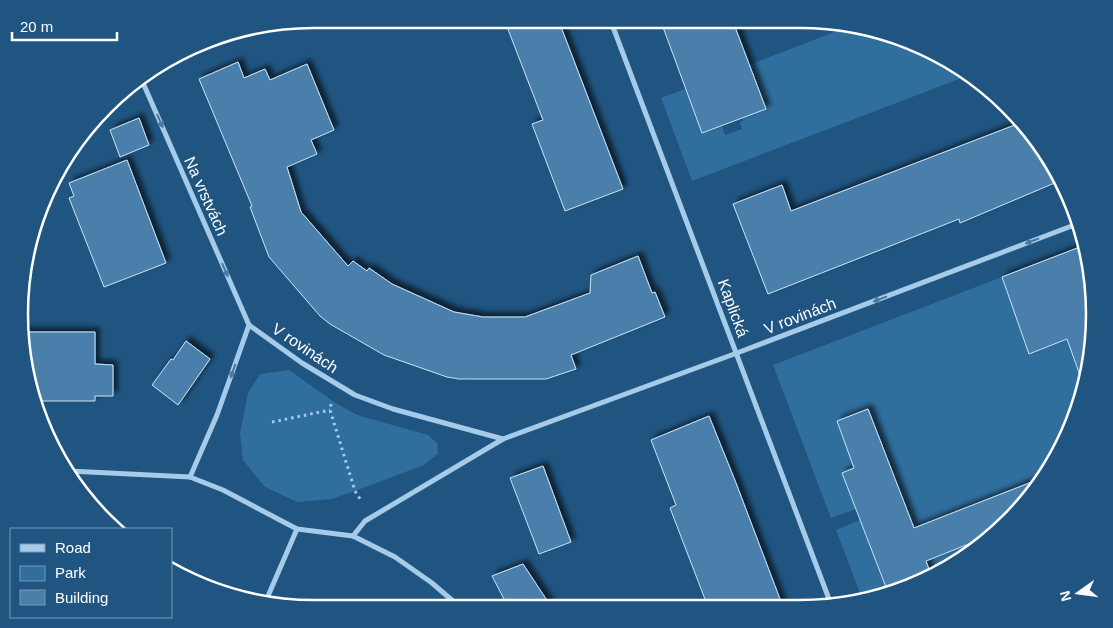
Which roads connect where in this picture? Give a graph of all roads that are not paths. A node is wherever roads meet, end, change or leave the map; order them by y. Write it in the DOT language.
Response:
graph roads {
  1 [pos="613,28"];
  2 [pos="144,84"];
  3 [pos="1071,226"];
  4 [pos="249,325"];
  5 [pos="736,353"];
  6 [pos="503,439"];
  7 [pos="75,471"];
  8 [pos="190,477"];
  9 [pos="297,529"];
  10 [pos="353,536"];
  11 [pos="268,597"];
  12 [pos="829,599"];
  13 [pos="452,600"];
  1 -- 5 [label="street, Kaplická"];
  2 -- 4 [label="street, Na vrstvách, one-way"];
  3 -- 5 [label="street, V rovinách, one-way"];
  4 -- 6 [label="street, V rovinách"];
  4 -- 8 [label="street, V rovinách, one-way"];
  5 -- 6 [label="street, V rovinách"];
  5 -- 12 [label="street, Kaplická"];
  6 -- 10 [label="street, V rovinách"];
  7 -- 8 [label="street"];
  8 -- 9 [label="street"];
  9 -- 10 [label="street"];
  9 -- 11 [label="street"];
  10 -- 13 [label="street"];
}
